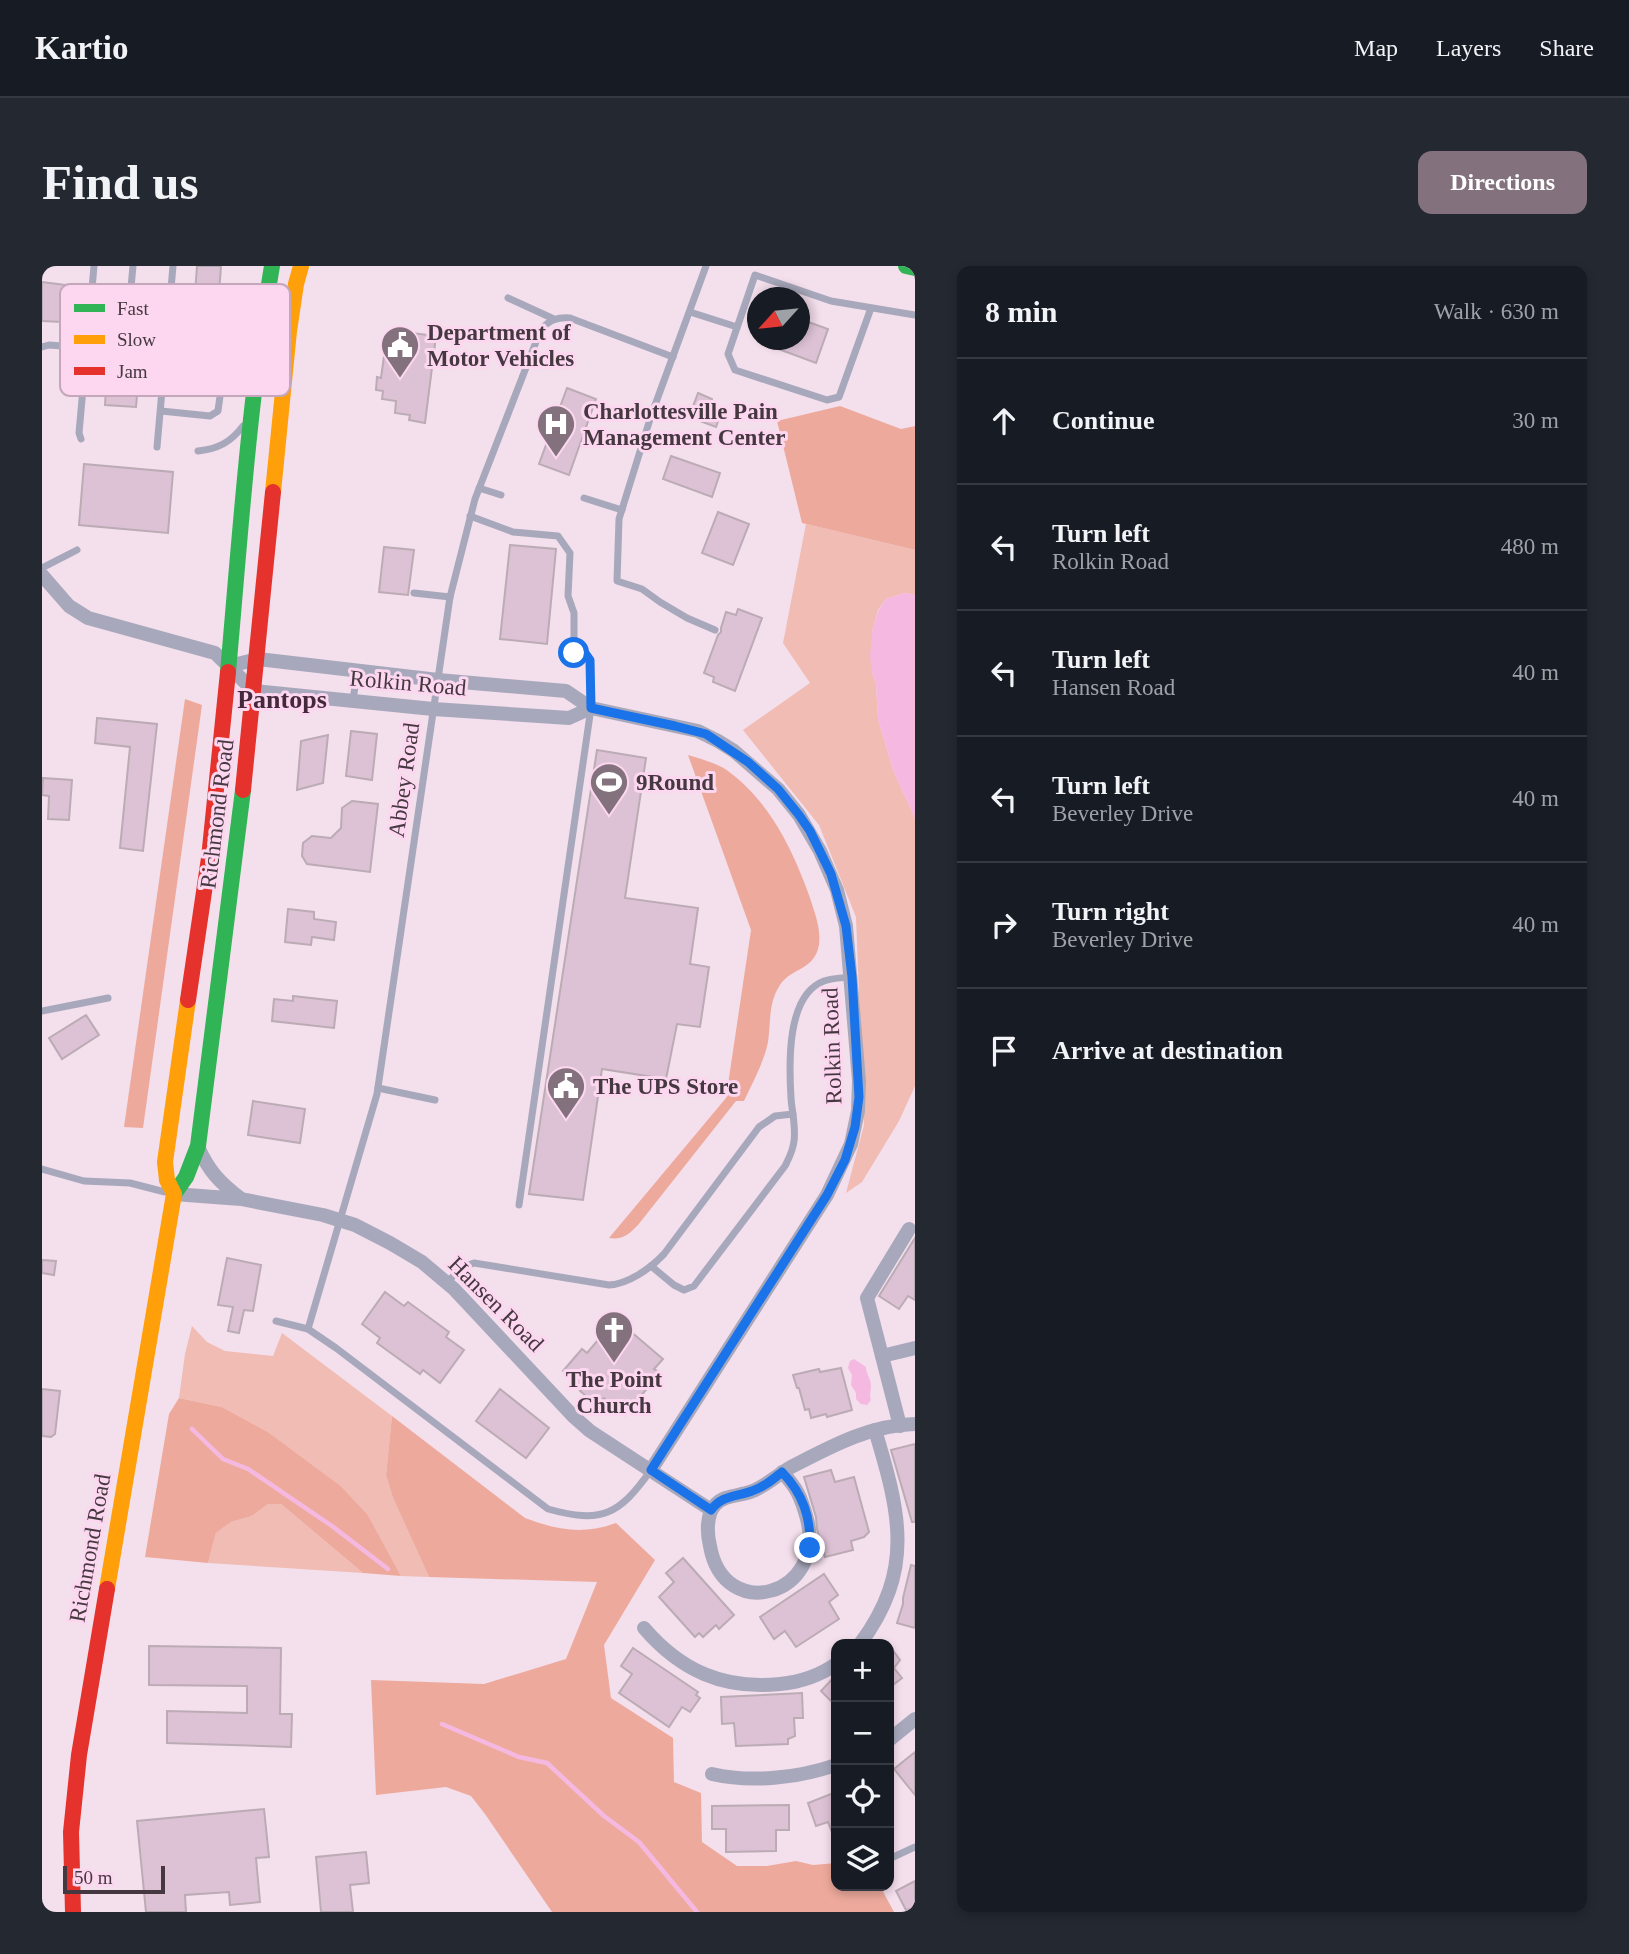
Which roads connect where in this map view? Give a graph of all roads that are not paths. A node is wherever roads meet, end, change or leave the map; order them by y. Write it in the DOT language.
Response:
graph roads {
  1 [pos="94,266"];
  2 [pos="133,266"];
  3 [pos="173,266"];
  4 [pos="272,266"];
  5 [pos="301,266"];
  6 [pos="706,266"];
  7 [pos="906,266"];
  8 [pos="915,268"];
  9 [pos="92,284"];
  10 [pos="131,284"];
  11 [pos="171,284"];
  12 [pos="269,284"];
  13 [pos="508,298"];
  14 [pos="871,308"];
  15 [pos="690,312"];
  16 [pos="915,315"];
  17 [pos="554,319"];
  18 [pos="290,324"];
  19 [pos="737,327"];
  20 [pos="60,346"];
  21 [pos="42,347"];
  22 [pos="673,357"];
  23 [pos="82,396"];
  24 [pos="162,396"];
  25 [pos="220,396"];
  26 [pos="254,396"];
  27 [pos="283,396"];
  28 [pos="161,411"];
  29 [pos="252,414"];
  30 [pos="80,439"];
  31 [pos="157,447"];
  32 [pos="198,451"];
  33 [pos="479,488"];
  34 [pos="501,495"];
  35 [pos="584,498"];
  36 [pos="622,510"];
  37 [pos="470,516"];
  38 [pos="77,550"];
  39 [pos="42,568"];
  40 [pos="42,575"];
  41 [pos="414,593"];
  42 [pos="450,597"];
  43 [pos="715,630"];
  44 [pos="257,659"];
  45 [pos="229,666"];
  46 [pos="357,670"];
  47 [pos="438,680"];
  48 [pos="254,691"];
  49 [pos="353,701"];
  50 [pos="591,708"];
  51 [pos="433,709"];
  52 [pos="852,977"];
  53 [pos="108,998"];
  54 [pos="42,1011"];
  55 [pos="378,1088"];
  56 [pos="435,1100"];
  57 [pos="793,1114"];
  58 [pos="198,1146"];
  59 [pos="42,1169"];
  60 [pos="174,1194"];
  61 [pos="241,1199"];
  62 [pos="519,1205"];
  63 [pos="340,1220"];
  64 [pos="909,1229"];
  65 [pos="651,1266"];
  66 [pos="447,1283"];
  67 [pos="276,1321"];
  68 [pos="308,1329"];
  69 [pos="915,1348"];
  70 [pos="882,1356"];
  71 [pos="915,1424"];
  72 [pos="900,1426"];
  73 [pos="875,1430"];
  74 [pos="651,1470"];
  75 [pos="782,1472"];
  76 [pos="711,1510"];
  77 [pos="644,1628"];
  78 [pos="864,1639"];
  79 [pos="831,1667"];
  80 [pos="915,1719"];
  81 [pos="894,1736"];
  82 [pos="831,1766"];
  83 [pos="712,1774"];
  84 [pos="915,1847"];
  85 [pos="894,1857"];
  86 [pos="73,1912"];
  1 -- 9 [label="lane"];
  2 -- 10 [label="lane"];
  3 -- 11 [label="lane"];
  4 -- 12 [label="main road, Richmond Road"];
  5 -- 18 [label="main road, Richmond Road"];
  6 -- 15 [label="lane"];
  7 -- 8 [label="main road"];
  13 -- 17 [label="lane"];
  14 -- 16 [label="lane"];
  14 -- 19 [label="lane"];
  14 -- 19 [label="lane"];
  15 -- 19 [label="lane"];
  15 -- 22 [label="lane"];
  17 -- 22 [label="lane"];
  17 -- 33 [label="lane, Abbey Road"];
  20 -- 21 [label="lane"];
  22 -- 36 [label="lane"];
  23 -- 30 [label="lane"];
  24 -- 28 [label="lane"];
  25 -- 28 [label="lane"];
  26 -- 29 [label="main road, Richmond Road"];
  27 -- 44 [label="main road, Richmond Road"];
  28 -- 31 [label="lane"];
  29 -- 32 [label="lane"];
  29 -- 45 [label="main road, Richmond Road"];
  33 -- 34 [label="lane"];
  33 -- 37 [label="lane, Abbey Road"];
  35 -- 36 [label="lane"];
  36 -- 43 [label="lane"];
  37 -- 42 [label="lane, Abbey Road"];
  37 -- 50 [label="lane"];
  38 -- 39 [label="lane"];
  40 -- 45 [label="street"];
  41 -- 42 [label="lane"];
  42 -- 47 [label="lane, Abbey Road"];
  44 -- 45 [label="street, Rolkin Road"];
  44 -- 46 [label="street, Rolkin Road"];
  44 -- 48 [label="main road, Richmond Road"];
  45 -- 48 [label="street"];
  45 -- 60 [label="main road, Richmond Road"];
  46 -- 47 [label="street, Rolkin Road"];
  46 -- 49 [label="lane"];
  47 -- 50 [label="street, Rolkin Road"];
  47 -- 51 [label="lane, Abbey Road"];
  48 -- 49 [label="street, Rolkin Road"];
  48 -- 58 [label="main road, Richmond Road"];
  49 -- 51 [label="street, Rolkin Road"];
  50 -- 51 [label="street, Rolkin Road"];
  50 -- 52 [label="street, Rolkin Road"];
  50 -- 62 [label="lane"];
  51 -- 55 [label="lane, Abbey Road"];
  52 -- 57 [label="lane"];
  52 -- 74 [label="street, Rolkin Road"];
  53 -- 54 [label="lane"];
  55 -- 56 [label="lane"];
  55 -- 63 [label="lane, Abbey Road"];
  57 -- 65 [label="lane"];
  57 -- 65 [label="lane"];
  58 -- 60 [label="main road, Richmond Road"];
  58 -- 61 [label="street"];
  59 -- 60 [label="lane"];
  60 -- 61 [label="street, Hansen Road"];
  60 -- 86 [label="main road, Richmond Road"];
  61 -- 63 [label="street, Hansen Road"];
  63 -- 66 [label="street, Hansen Road"];
  63 -- 68 [label="lane, Abbey Road"];
  64 -- 70 [label="street"];
  65 -- 66 [label="lane"];
  66 -- 74 [label="street, Hansen Road"];
  67 -- 68 [label="lane"];
  68 -- 74 [label="lane"];
  69 -- 70 [label="street"];
  70 -- 72 [label="street"];
  71 -- 72 [label="street"];
  72 -- 73 [label="street"];
  73 -- 75 [label="street"];
  73 -- 78 [label="street"];
  74 -- 76 [label="street, Hansen Road"];
  75 -- 76 [label="street"];
  75 -- 76 [label="street"];
  77 -- 79 [label="street"];
  80 -- 81 [label="street"];
  82 -- 83 [label="street"];
  84 -- 85 [label="lane"];
}
